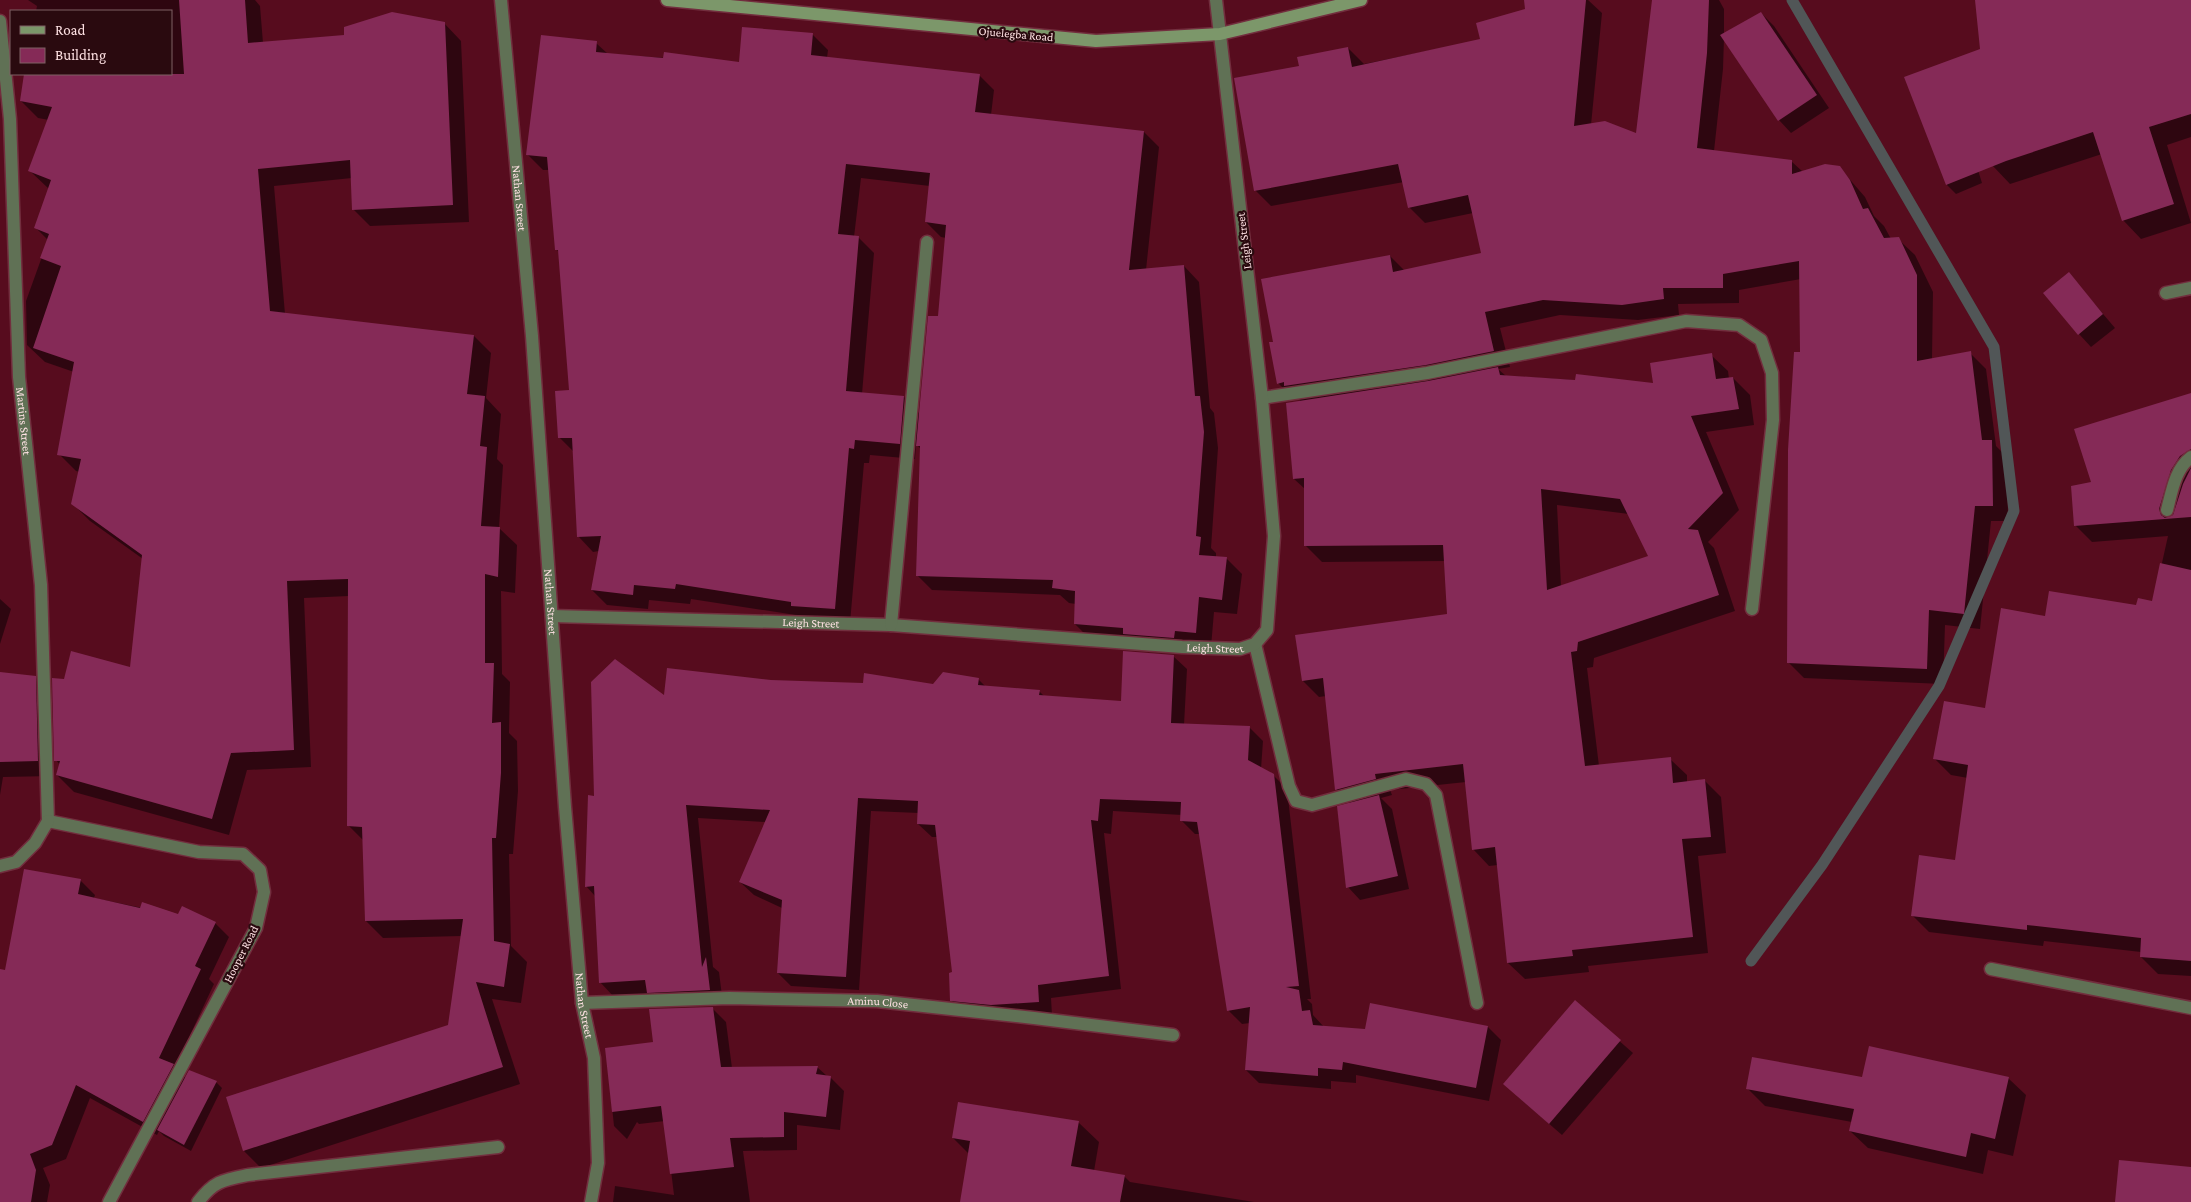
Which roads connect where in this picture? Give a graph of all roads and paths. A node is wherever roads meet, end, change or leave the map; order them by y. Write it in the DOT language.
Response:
graph roads {
  1 [pos="501,0"];
  2 [pos="668,0"];
  3 [pos="1216,0"];
  4 [pos="1361,0"];
  5 [pos="0,21"];
  6 [pos="1220,34"];
  7 [pos="927,242"];
  8 [pos="2191,288"];
  9 [pos="2166,293"];
  10 [pos="1262,398"];
  11 [pos="2191,457"];
  12 [pos="2167,510"];
  13 [pos="1752,609"];
  14 [pos="552,616"];
  15 [pos="891,625"];
  16 [pos="1255,644"];
  17 [pos="48,821"];
  18 [pos="0,866"];
  19 [pos="1991,969"];
  20 [pos="582,1003"];
  21 [pos="1477,1003"];
  22 [pos="2191,1008"];
  23 [pos="1173,1035"];
  24 [pos="498,1147"];
  25 [pos="109,1202"];
  26 [pos="198,1202"];
  27 [pos="591,1202"];
  1 -- 14 [label="street, Nathan Street"];
  2 -- 6 [label="main road, Ojuelegba Road"];
  3 -- 6 [label="street, Leigh Street"];
  4 -- 6 [label="main road, Ojuelegba Road"];
  5 -- 17 [label="street, Martins Street"];
  6 -- 10 [label="street, Leigh Street"];
  7 -- 15 [label="street"];
  8 -- 9 [label="street"];
  10 -- 13 [label="street"];
  10 -- 16 [label="street, Leigh Street"];
  11 -- 12 [label="street"];
  14 -- 15 [label="street, Leigh Street"];
  14 -- 20 [label="street, Nathan Street"];
  15 -- 16 [label="street, Leigh Street"];
  16 -- 21 [label="street"];
  17 -- 18 [label="street"];
  17 -- 25 [label="street, Hooper Road"];
  19 -- 22 [label="street"];
  20 -- 23 [label="street, Aminu Close"];
  20 -- 27 [label="street, Nathan Street"];
  24 -- 26 [label="street"];
}
